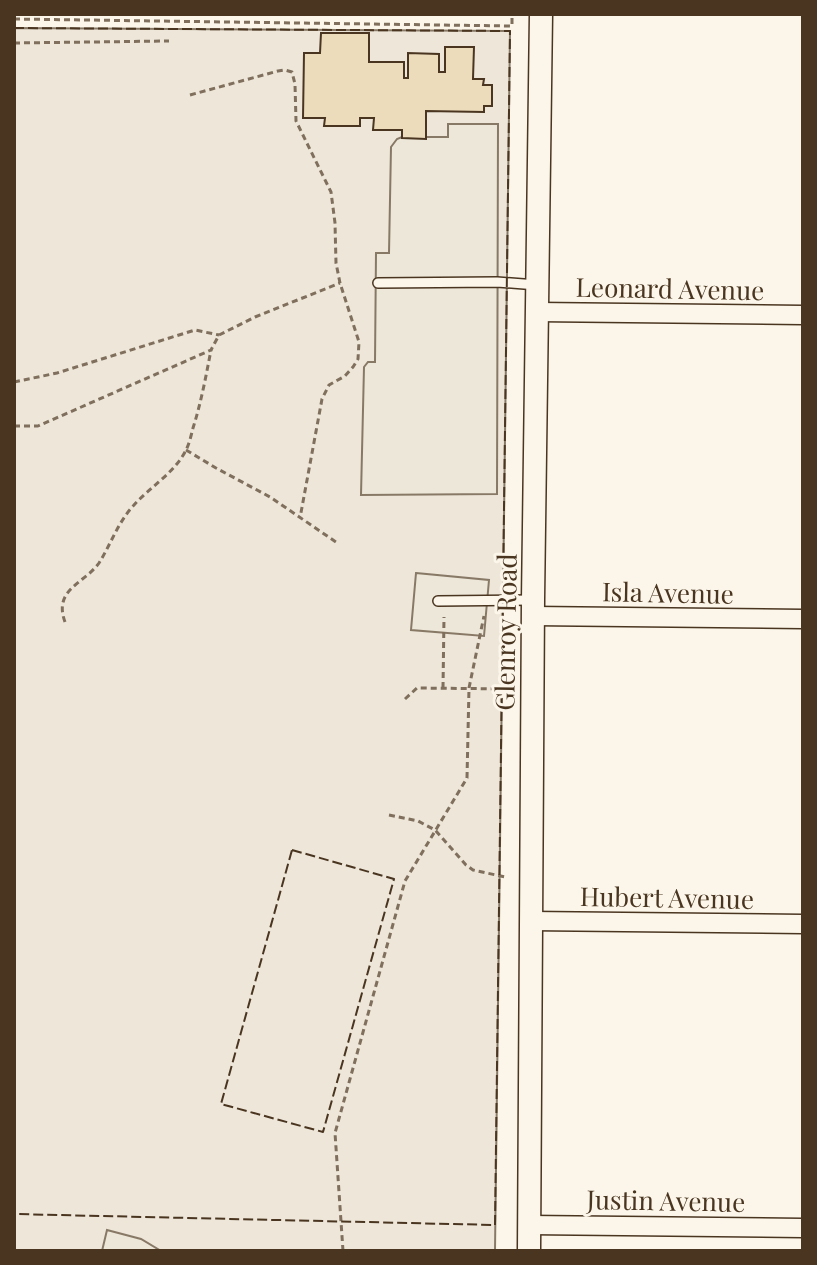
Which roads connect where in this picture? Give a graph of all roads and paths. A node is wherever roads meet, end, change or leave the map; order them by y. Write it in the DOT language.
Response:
graph roads {
  1 [pos="512,14"];
  2 [pos="541,14"];
  3 [pos="14,19"];
  4 [pos="169,41"];
  5 [pos="14,43"];
  6 [pos="190,95"];
  7 [pos="340,283"];
  8 [pos="378,283"];
  9 [pos="537,285"];
  10 [pos="537,312"];
  11 [pos="803,315"];
  12 [pos="219,335"];
  13 [pos="211,350"];
  14 [pos="14,382"];
  15 [pos="14,426"];
  16 [pos="186,450"];
  17 [pos="300,518"];
  18 [pos="336,542"];
  19 [pos="488,600"];
  20 [pos="441,601"];
  21 [pos="533,608"];
  22 [pos="803,619"];
  23 [pos="65,622"];
  24 [pos="443,688"];
  25 [pos="469,688"];
  26 [pos="533,689"];
  27 [pos="405,699"];
  28 [pos="389,815"];
  29 [pos="435,830"];
  30 [pos="505,877"];
  31 [pos="530,921"];
  32 [pos="803,924"];
  33 [pos="529,1225"];
  34 [pos="803,1228"];
  35 [pos="343,1251"];
  36 [pos="529,1251"];
  1 -- 3 [label="path"];
  2 -- 9 [label="street, Glenroy Road"];
  4 -- 5 [label="path"];
  6 -- 7 [label="path"];
  7 -- 12 [label="path"];
  7 -- 17 [label="path"];
  8 -- 9 [label="lane"];
  9 -- 10 [label="street, Glenroy Road"];
  10 -- 11 [label="street, Leonard Avenue"];
  10 -- 21 [label="street, Glenroy Road"];
  12 -- 13 [label="path"];
  12 -- 14 [label="path"];
  13 -- 15 [label="path"];
  13 -- 16 [label="path"];
  16 -- 17 [label="path"];
  16 -- 23 [label="path"];
  17 -- 18 [label="path"];
  19 -- 20 [label="lane"];
  19 -- 21 [label="lane"];
  19 -- 25 [label="path"];
  20 -- 24 [label="path"];
  21 -- 22 [label="street, Isla Avenue"];
  21 -- 26 [label="street, Glenroy Road"];
  24 -- 25 [label="path"];
  24 -- 27 [label="path"];
  25 -- 26 [label="path"];
  25 -- 29 [label="path"];
  26 -- 31 [label="street, Glenroy Road"];
  28 -- 29 [label="path"];
  29 -- 30 [label="path"];
  29 -- 35 [label="path"];
  31 -- 32 [label="street, Hubert Avenue"];
  31 -- 33 [label="street, Glenroy Road"];
  33 -- 34 [label="street, Justin Avenue"];
  33 -- 36 [label="street, Glenroy Road"];
}
